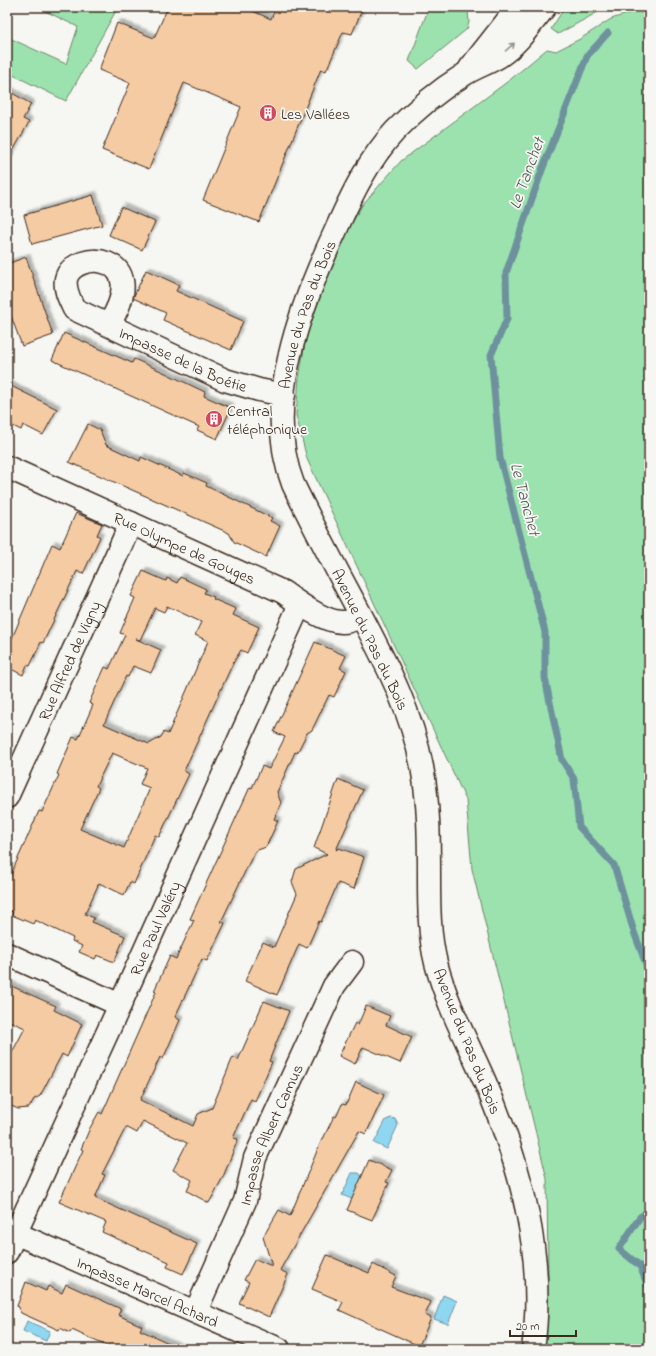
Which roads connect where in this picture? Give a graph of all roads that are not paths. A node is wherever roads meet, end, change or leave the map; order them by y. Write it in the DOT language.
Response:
graph roads {
  1 [pos="518,7"];
  2 [pos="545,7"];
  3 [pos="465,74"];
  4 [pos="109,324"];
  5 [pos="284,394"];
  6 [pos="7,467"];
  7 [pos="131,523"];
  8 [pos="300,604"];
  9 [pos="361,616"];
  10 [pos="7,797"];
  11 [pos="7,954"];
  12 [pos="352,962"];
  13 [pos="120,1005"];
  14 [pos="11,1243"];
  15 [pos="196,1311"];
  16 [pos="279,1349"];
  17 [pos="533,1349"];
  1 -- 3 [label="street, Avenue du Pas du Bois"];
  3 -- 2 [label="street, Avenue du Pas du Bois, one-way"];
  3 -- 5 [label="street, Avenue du Pas du Bois"];
  4 -- 5 [label="street, Impasse de la Boétie"];
  5 -- 9 [label="street, Avenue du Pas du Bois"];
  6 -- 7 [label="street, Rue Olympe de Gouges"];
  7 -- 8 [label="street, Rue Olympe de Gouges"];
  7 -- 10 [label="street, Rue Alfred de Vigny"];
  8 -- 9 [label="street, Rue Olympe de Gouges"];
  8 -- 13 [label="street, Rue Paul Valéry"];
  9 -- 17 [label="street, Avenue du Pas du Bois"];
  11 -- 13 [label="street"];
  12 -- 15 [label="street, Impasse Albert Camus"];
  13 -- 14 [label="street, Rue Paul Valéry"];
  14 -- 15 [label="street, Impasse Marcel Achard"];
  15 -- 16 [label="street, Impasse Marcel Achard"];
}
